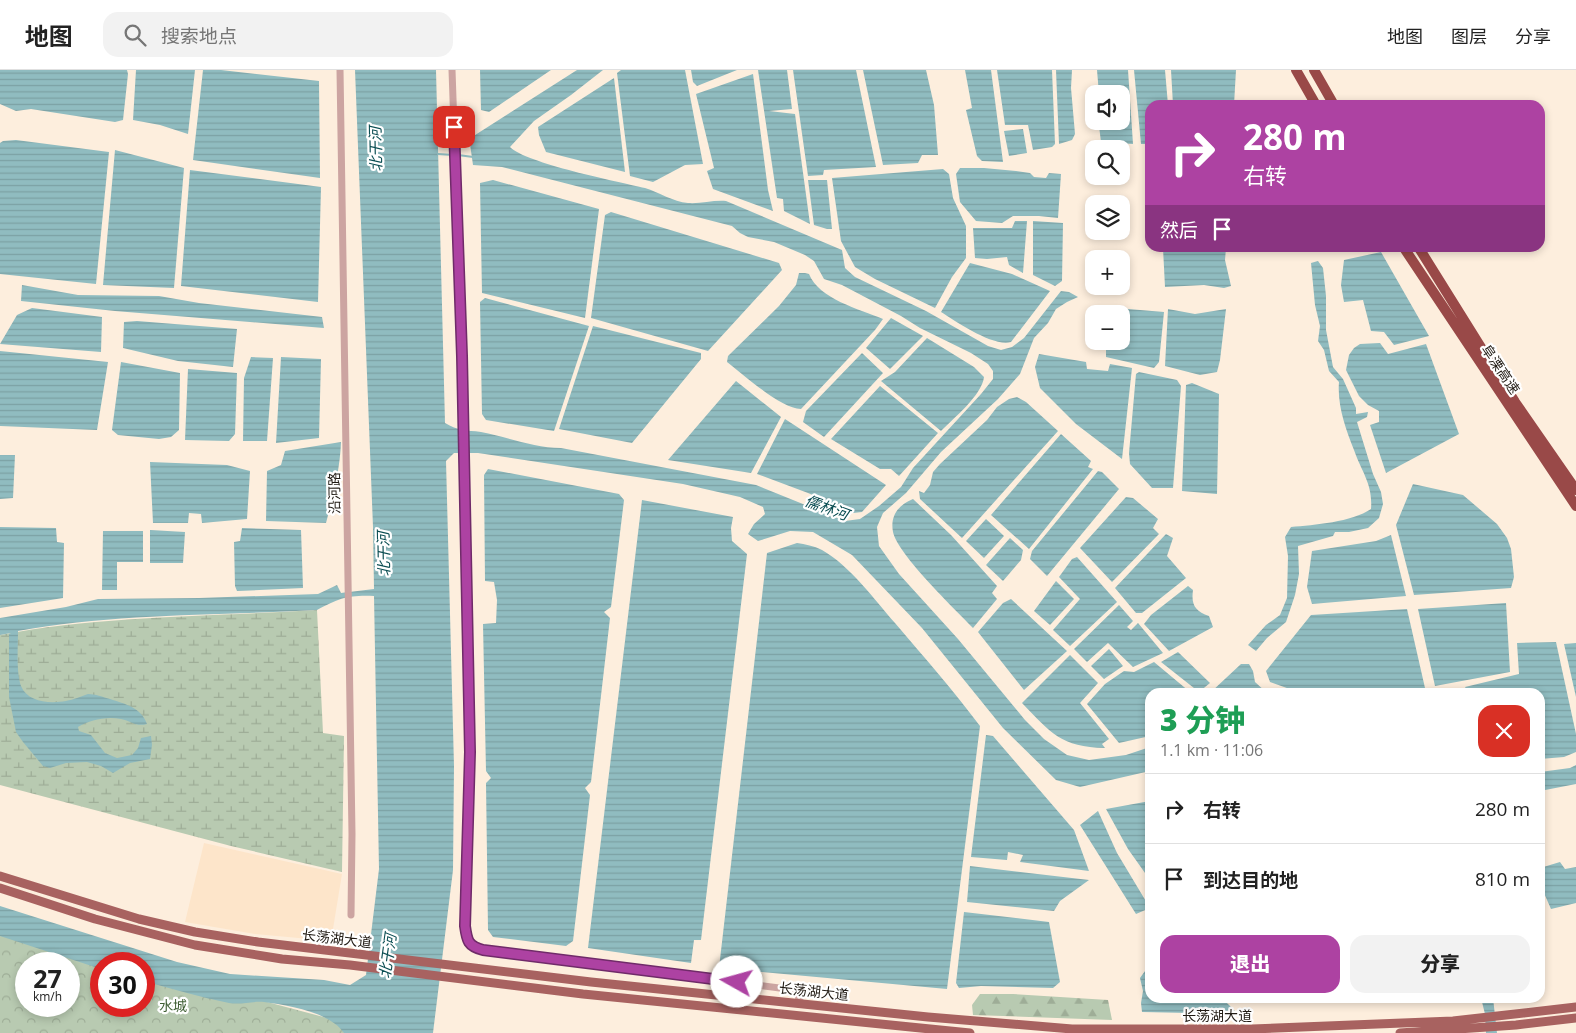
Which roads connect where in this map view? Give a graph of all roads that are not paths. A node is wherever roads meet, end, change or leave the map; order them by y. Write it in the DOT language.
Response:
graph roads {
  1 [pos="340,70"];
  2 [pos="452,70"];
  3 [pos="1296,70"];
  4 [pos="1314,70"];
  5 [pos="1313,100"];
  6 [pos="1331,100"];
  7 [pos="1407,252"];
  8 [pos="1422,252"];
  9 [pos="1576,490"];
  10 [pos="1576,506"];
  11 [pos="0,876"];
  12 [pos="0,888"];
  13 [pos="351,915"];
  14 [pos="801,1003"];
  15 [pos="1576,1007"];
  16 [pos="1576,1018"];
  17 [pos="1072,1031"];
  18 [pos="970,1033"];
  19 [pos="1400,1033"];
  1 -- 13 [label="street, 沿河路"];
  2 -- 14 [label="street"];
  3 -- 5 [label="highway"];
  4 -- 6 [label="highway"];
  7 -- 10 [label="highway, 阜溧高速"];
  8 -- 9 [label="highway, 阜溧高速"];
  11 -- 14 [label="main road, 长荡湖大道"];
  12 -- 18 [label="main road, 长荡湖大道"];
  14 -- 17 [label="main road, 长荡湖大道"];
  15 -- 17 [label="main road, 长荡湖大道"];
  16 -- 19 [label="main road"];
}
